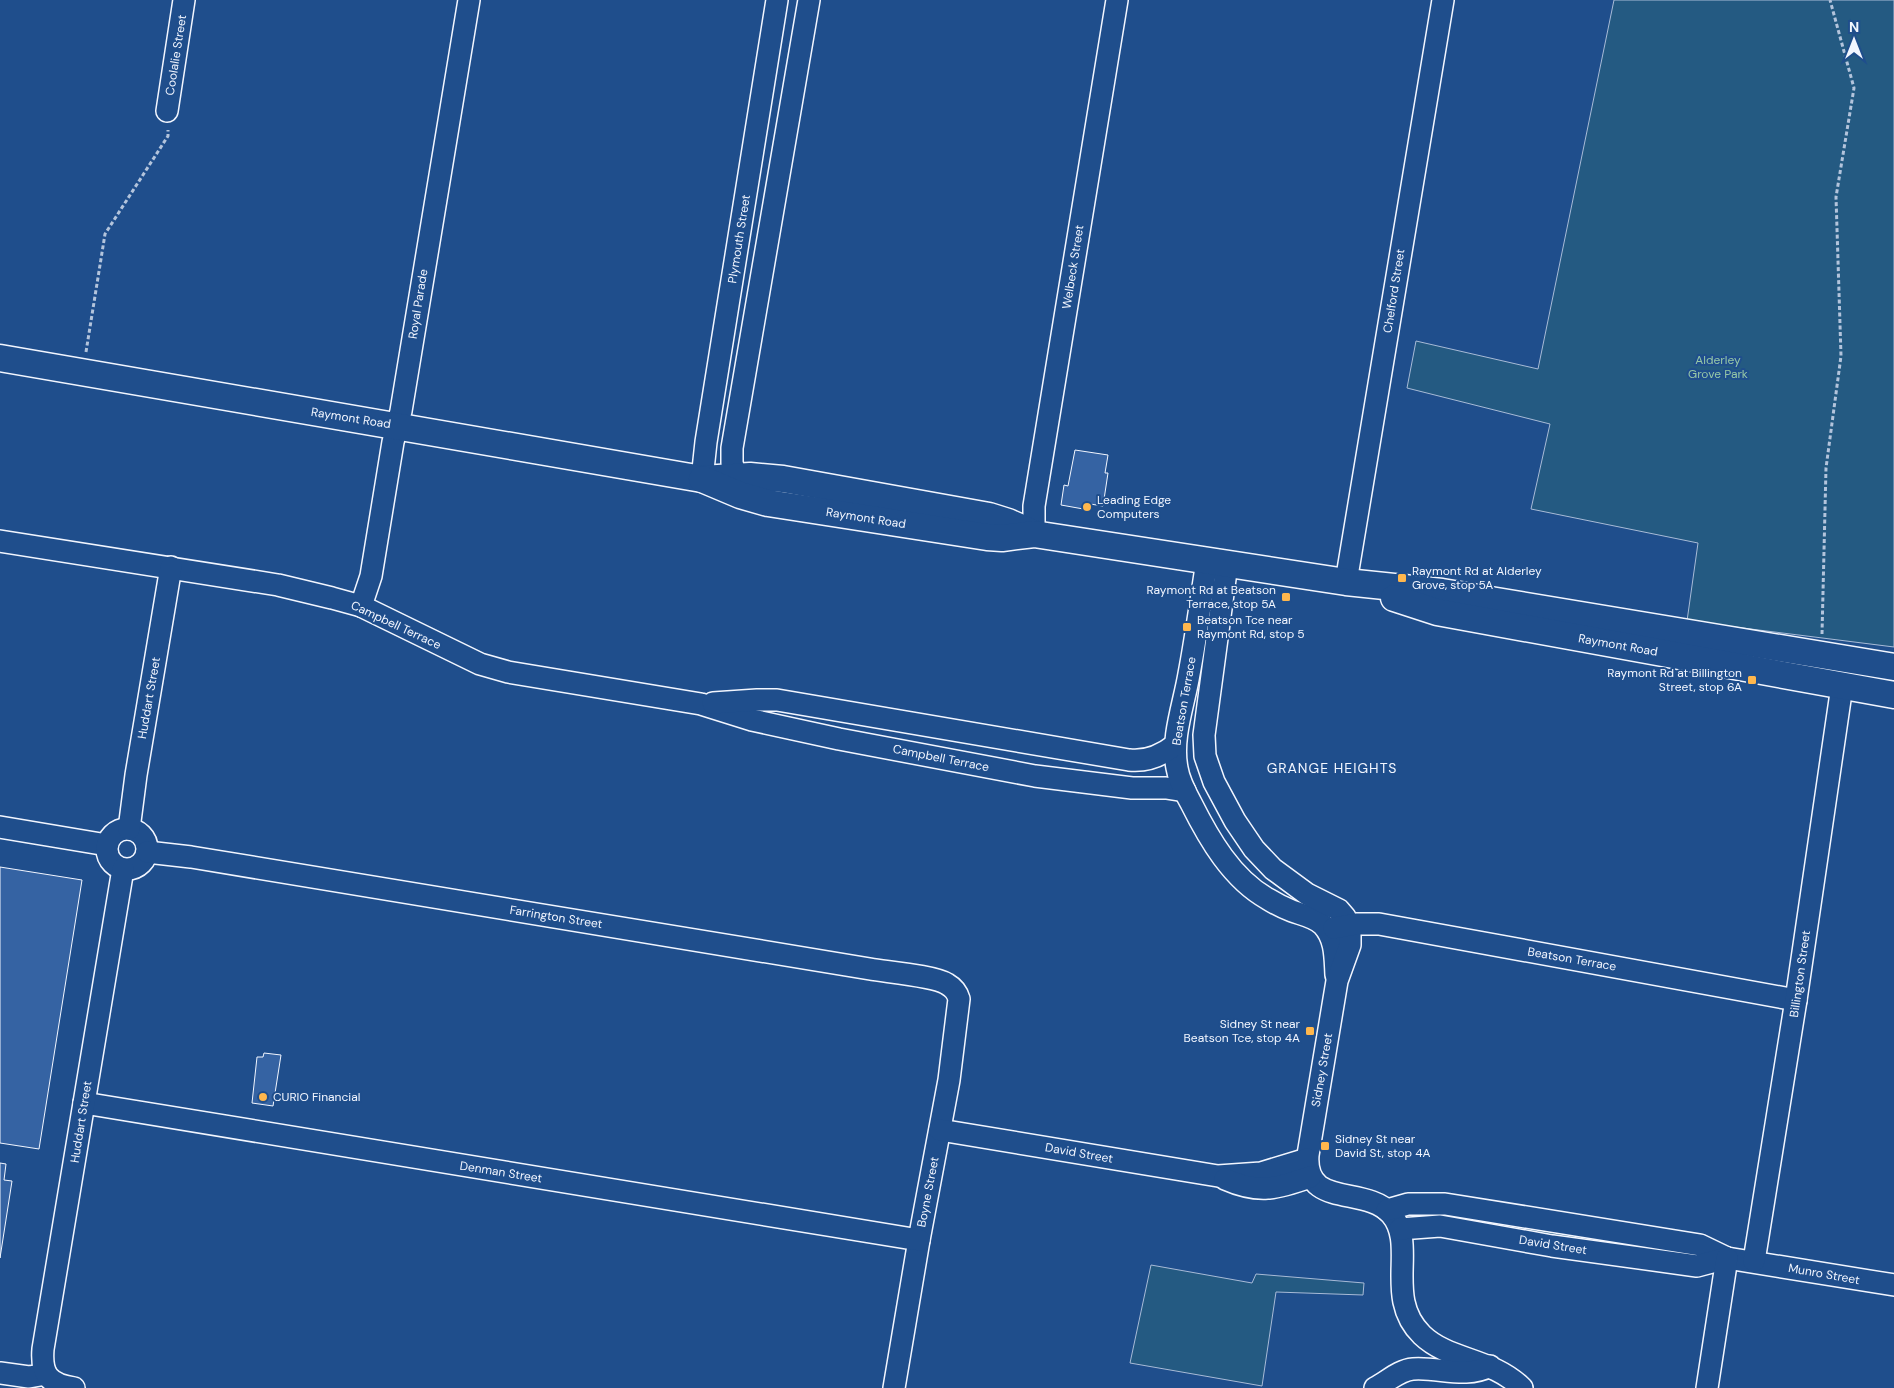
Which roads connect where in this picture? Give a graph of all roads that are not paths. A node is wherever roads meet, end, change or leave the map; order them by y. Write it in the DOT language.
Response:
graph roads {
  1 [pos="184,0"];
  2 [pos="469,0"];
  3 [pos="777,0"];
  4 [pos="809,0"];
  5 [pos="1117,0"];
  6 [pos="1443,0"];
  7 [pos="167,111"];
  8 [pos="0,358"];
  9 [pos="398,426"];
  10 [pos="736,476"];
  11 [pos="702,479"];
  12 [pos="1034,534"];
  13 [pos="0,540"];
  14 [pos="1217,563"];
  15 [pos="171,567"];
  16 [pos="1346,582"];
  17 [pos="361,606"];
  18 [pos="1846,658"];
  19 [pos="1894,667"];
  20 [pos="1189,674"];
  21 [pos="1212,678"];
  22 [pos="1842,686"];
  23 [pos="1894,695"];
  24 [pos="701,704"];
  25 [pos="1175,745"];
  26 [pos="1125,760"];
  27 [pos="1127,787"];
  28 [pos="1185,790"];
  29 [pos="0,827"];
  30 [pos="129,829"];
  31 [pos="107,845"];
  32 [pos="147,852"];
  33 [pos="123,869"];
  34 [pos="1348,924"];
  35 [pos="1327,930"];
  36 [pos="1337,981"];
  37 [pos="958,996"];
  38 [pos="1796,1000"];
  39 [pos="84,1103"];
  40 [pos="940,1130"];
  41 [pos="1309,1168"];
  42 [pos="1387,1210"];
  43 [pos="1400,1228"];
  44 [pos="918,1240"];
  45 [pos="1727,1258"];
  46 [pos="1754,1261"];
  47 [pos="1894,1285"];
  48 [pos="1490,1366"];
  49 [pos="0,1374"];
  50 [pos="46,1374"];
  51 [pos="74,1388"];
  52 [pos="894,1388"];
  53 [pos="1375,1388"];
  54 [pos="1522,1388"];
  55 [pos="1707,1388"];
  1 -- 7 [label="street, Coolalie Street"];
  2 -- 9 [label="street, Royal Parade"];
  3 -- 11 [label="street, Plymouth Street"];
  4 -- 10 [label="street"];
  5 -- 12 [label="street, Welbeck Street"];
  6 -- 16 [label="street, Chelford Street"];
  8 -- 9 [label="main road, Raymont Road"];
  9 -- 11 [label="main road, Raymont Road"];
  9 -- 17 [label="street, Royal Parade"];
  10 -- 11 [label="main road, Raymont Road"];
  10 -- 12 [label="main road, Raymont Road"];
  11 -- 12 [label="main road, Raymont Road"];
  12 -- 14 [label="main road, Raymont Road"];
  13 -- 15 [label="street, Campbell Terrace"];
  14 -- 16 [label="main road, Raymont Road"];
  14 -- 20 [label="street, Beatson Terrace"];
  14 -- 21 [label="street, Beatson Terrace"];
  15 -- 17 [label="street, Campbell Terrace"];
  15 -- 30 [label="street, Huddart Street"];
  16 -- 18 [label="main road, Raymont Road"];
  16 -- 22 [label="main road, Raymont Road"];
  17 -- 24 [label="street, Campbell Terrace"];
  18 -- 19 [label="main road, Raymont Road"];
  18 -- 22 [label="main road"];
  20 -- 21 [label="street"];
  20 -- 25 [label="street, Beatson Terrace"];
  21 -- 34 [label="street, Beatson Terrace"];
  22 -- 23 [label="main road, Raymont Road"];
  22 -- 38 [label="street, Billington Street"];
  24 -- 26 [label="street, Campbell Terrace"];
  24 -- 27 [label="street, Campbell Terrace"];
  25 -- 26 [label="street, Campbell Terrace"];
  25 -- 28 [label="street, Beatson Terrace"];
  26 -- 27 [label="street"];
  27 -- 28 [label="street, Campbell Terrace"];
  28 -- 35 [label="street, Beatson Terrace"];
  29 -- 31 [label="street"];
  30 -- 31 [label="street"];
  30 -- 32 [label="street"];
  31 -- 33 [label="street"];
  32 -- 33 [label="street"];
  32 -- 37 [label="street, Farrington Street"];
  33 -- 39 [label="street, Huddart Street"];
  34 -- 35 [label="street, Beatson Terrace"];
  34 -- 36 [label="street, Sidney Street"];
  34 -- 38 [label="street, Beatson Terrace"];
  35 -- 36 [label="street, Sidney Street"];
  36 -- 41 [label="street, Sidney Street"];
  37 -- 40 [label="street, Boyne Street"];
  38 -- 46 [label="street, Billington Street"];
  39 -- 44 [label="street, Denman Street"];
  39 -- 50 [label="street, Huddart Street"];
  40 -- 41 [label="street, David Street"];
  40 -- 44 [label="street, Boyne Street"];
  41 -- 42 [label="street"];
  42 -- 43 [label="street"];
  42 -- 45 [label="street, David Street"];
  43 -- 45 [label="street, David Street"];
  43 -- 48 [label="street"];
  44 -- 52 [label="street, Boyne Street"];
  45 -- 46 [label="street, David Street"];
  45 -- 55 [label="street"];
  46 -- 47 [label="street, Munro Street"];
  48 -- 53 [label="street"];
  48 -- 54 [label="street"];
  49 -- 50 [label="street"];
  50 -- 51 [label="street"];
}
